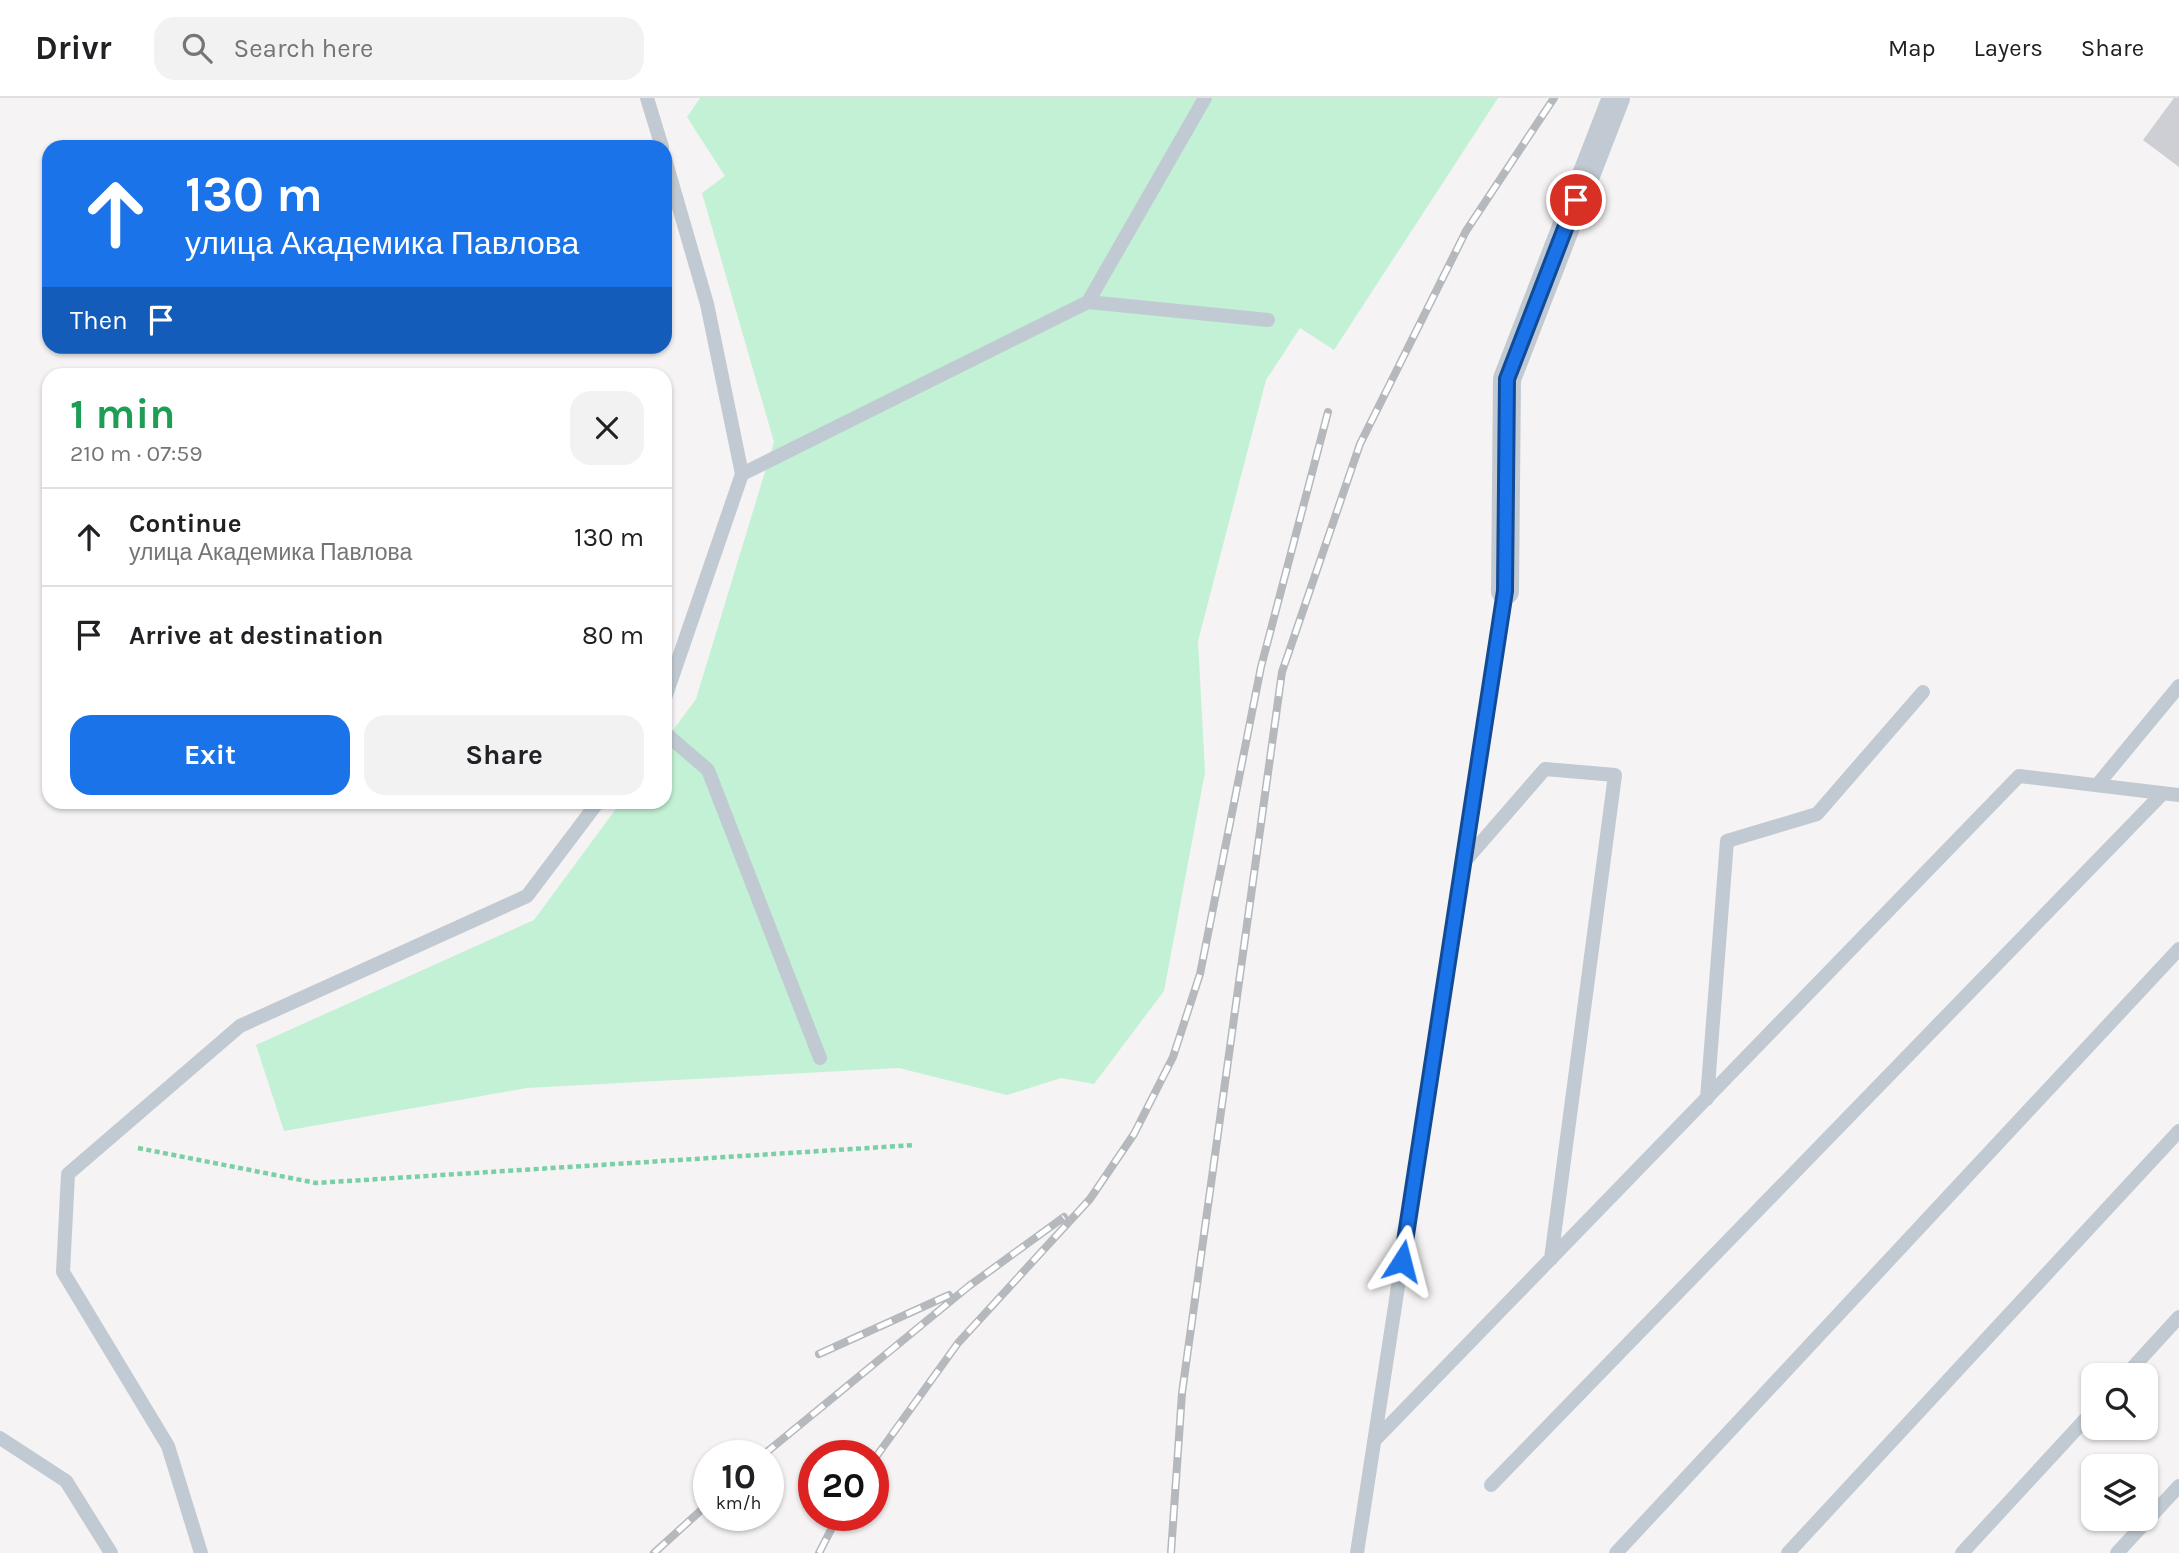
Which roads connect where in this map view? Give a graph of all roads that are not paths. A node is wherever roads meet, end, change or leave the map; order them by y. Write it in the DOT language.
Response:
graph roads {
  1 [pos="648,98"];
  2 [pos="1205,98"];
  3 [pos="1616,98"];
  4 [pos="660,140"];
  5 [pos="672,183"];
  6 [pos="1088,302"];
  7 [pos="1268,320"];
  8 [pos="742,474"];
  9 [pos="1505,591"];
  10 [pos="672,678"];
  11 [pos="2179,686"];
  12 [pos="1923,692"];
  13 [pos="672,739"];
  14 [pos="2098,784"];
  15 [pos="2163,793"];
  16 [pos="2179,795"];
  17 [pos="593,809"];
  18 [pos="1463,863"];
  19 [pos="2179,949"];
  20 [pos="820,1058"];
  21 [pos="1706,1099"];
  22 [pos="2179,1131"];
  23 [pos="1551,1259"];
  24 [pos="2179,1317"];
  25 [pos="2137,1363"];
  26 [pos="2081,1423"];
  27 [pos="0,1438"];
  28 [pos="1374,1441"];
  29 [pos="1491,1485"];
  30 [pos="2179,1486"];
  31 [pos="111,1553"];
  32 [pos="201,1553"];
  33 [pos="1357,1553"];
  34 [pos="1615,1553"];
  35 [pos="1788,1553"];
  36 [pos="1962,1553"];
  37 [pos="2116,1553"];
  1 -- 4 [label="lane"];
  2 -- 6 [label="lane"];
  3 -- 9 [label="street"];
  5 -- 8 [label="lane"];
  6 -- 7 [label="lane"];
  6 -- 8 [label="lane"];
  8 -- 10 [label="lane"];
  9 -- 18 [label="lane"];
  11 -- 14 [label="lane"];
  12 -- 21 [label="lane"];
  13 -- 20 [label="lane"];
  14 -- 15 [label="lane"];
  14 -- 21 [label="lane"];
  15 -- 16 [label="lane"];
  15 -- 29 [label="lane"];
  17 -- 32 [label="lane"];
  18 -- 23 [label="lane"];
  18 -- 28 [label="lane"];
  19 -- 34 [label="lane"];
  21 -- 23 [label="lane"];
  22 -- 35 [label="lane"];
  23 -- 28 [label="lane"];
  24 -- 25 [label="lane"];
  26 -- 36 [label="lane"];
  27 -- 31 [label="lane"];
  28 -- 33 [label="lane"];
  30 -- 37 [label="lane"];
}
